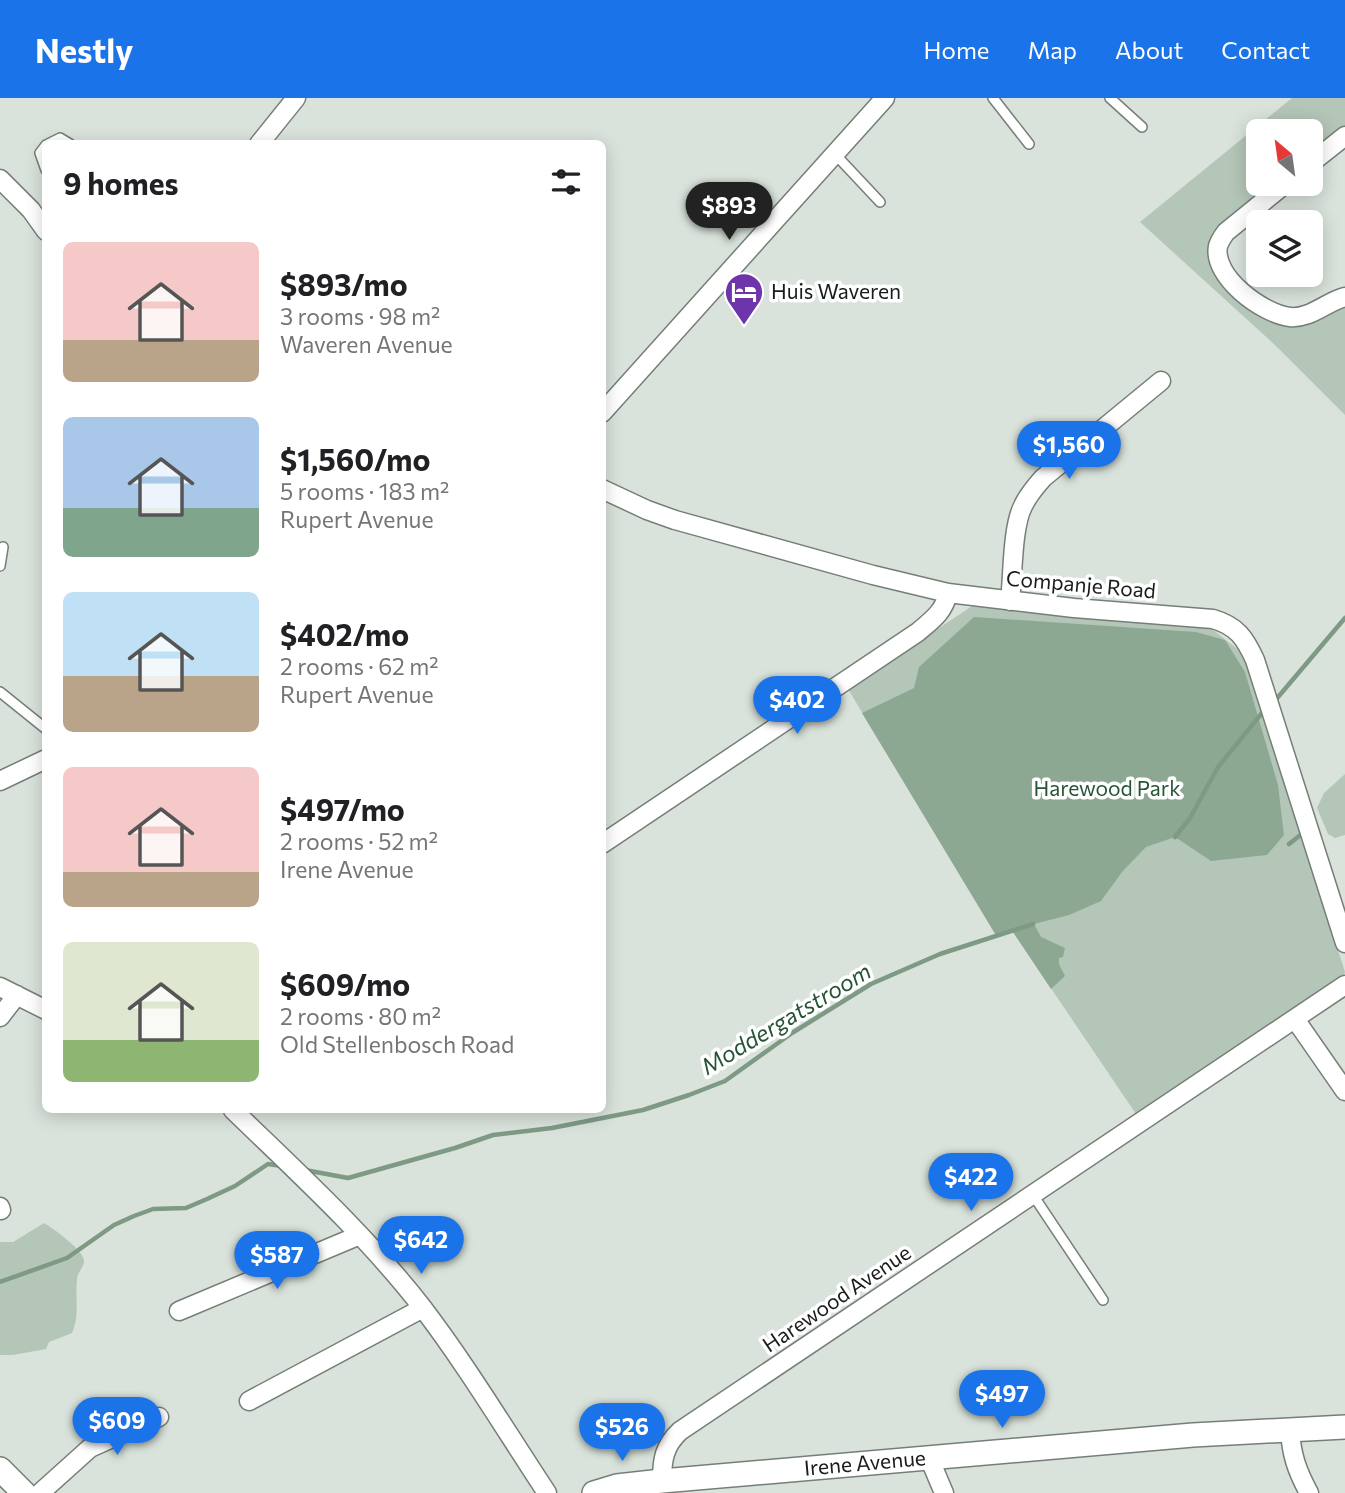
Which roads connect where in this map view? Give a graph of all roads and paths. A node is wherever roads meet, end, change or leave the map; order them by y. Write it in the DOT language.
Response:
graph roads {
  1 [pos="296,98"];
  2 [pos="885,98"];
  3 [pos="993,98"];
  4 [pos="1110,98"];
  5 [pos="1142,127"];
  6 [pos="1345,136"];
  7 [pos="262,140"];
  8 [pos="1030,144"];
  9 [pos="834,153"];
  10 [pos="1323,153"];
  11 [pos="0,179"];
  12 [pos="1270,196"];
  13 [pos="880,202"];
  14 [pos="42,225"];
  15 [pos="1345,297"];
  16 [pos="1161,381"];
  17 [pos="606,410"];
  18 [pos="606,491"];
  19 [pos="3,547"];
  20 [pos="0,566"];
  21 [pos="948,593"];
  22 [pos="1010,601"];
  23 [pos="0,692"];
  24 [pos="42,726"];
  25 [pos="42,760"];
  26 [pos="0,781"];
  27 [pos="606,841"];
  28 [pos="1345,943"];
  29 [pos="1345,985"];
  30 [pos="0,987"];
  31 [pos="17,996"];
  32 [pos="42,1008"];
  33 [pos="0,1017"];
  34 [pos="1295,1018"];
  35 [pos="1345,1091"];
  36 [pos="236,1113"];
  37 [pos="1033,1195"];
  38 [pos="360,1235"];
  39 [pos="1103,1300"];
  40 [pos="423,1308"];
  41 [pos="179,1311"];
  42 [pos="249,1401"];
  43 [pos="159,1417"];
  44 [pos="1345,1427"];
  45 [pos="1290,1429"];
  46 [pos="932,1458"];
  47 [pos="0,1469"];
  48 [pos="662,1481"];
  49 [pos="24,1493"];
  50 [pos="40,1493"];
  51 [pos="547,1493"];
  52 [pos="594,1493"];
  53 [pos="944,1493"];
  54 [pos="1309,1493"];
  1 -- 7 [label="street"];
  2 -- 9 [label="street"];
  3 -- 8 [label="lane"];
  4 -- 5 [label="lane"];
  6 -- 10 [label="street"];
  9 -- 13 [label="lane"];
  9 -- 17 [label="street"];
  11 -- 14 [label="street"];
  12 -- 15 [label="street"];
  16 -- 22 [label="street"];
  18 -- 21 [label="street, Companje Road"];
  19 -- 20 [label="lane"];
  21 -- 22 [label="street, Companje Road"];
  21 -- 27 [label="street"];
  22 -- 28 [label="street, Companje Road"];
  23 -- 24 [label="lane"];
  25 -- 26 [label="street"];
  29 -- 34 [label="street, Harewood Avenue"];
  30 -- 31 [label="street"];
  31 -- 32 [label="street"];
  31 -- 33 [label="street"];
  34 -- 35 [label="street"];
  34 -- 37 [label="street, Harewood Avenue"];
  36 -- 38 [label="street"];
  37 -- 39 [label="lane"];
  37 -- 48 [label="street, Harewood Avenue"];
  38 -- 40 [label="street"];
  38 -- 41 [label="street"];
  40 -- 42 [label="street"];
  40 -- 51 [label="street"];
  43 -- 50 [label="street"];
  44 -- 45 [label="street, Irene Avenue"];
  45 -- 46 [label="street, Irene Avenue"];
  45 -- 54 [label="street"];
  46 -- 48 [label="street, Irene Avenue"];
  46 -- 53 [label="street"];
  47 -- 49 [label="street"];
  48 -- 52 [label="street, Irene Avenue"];
}
